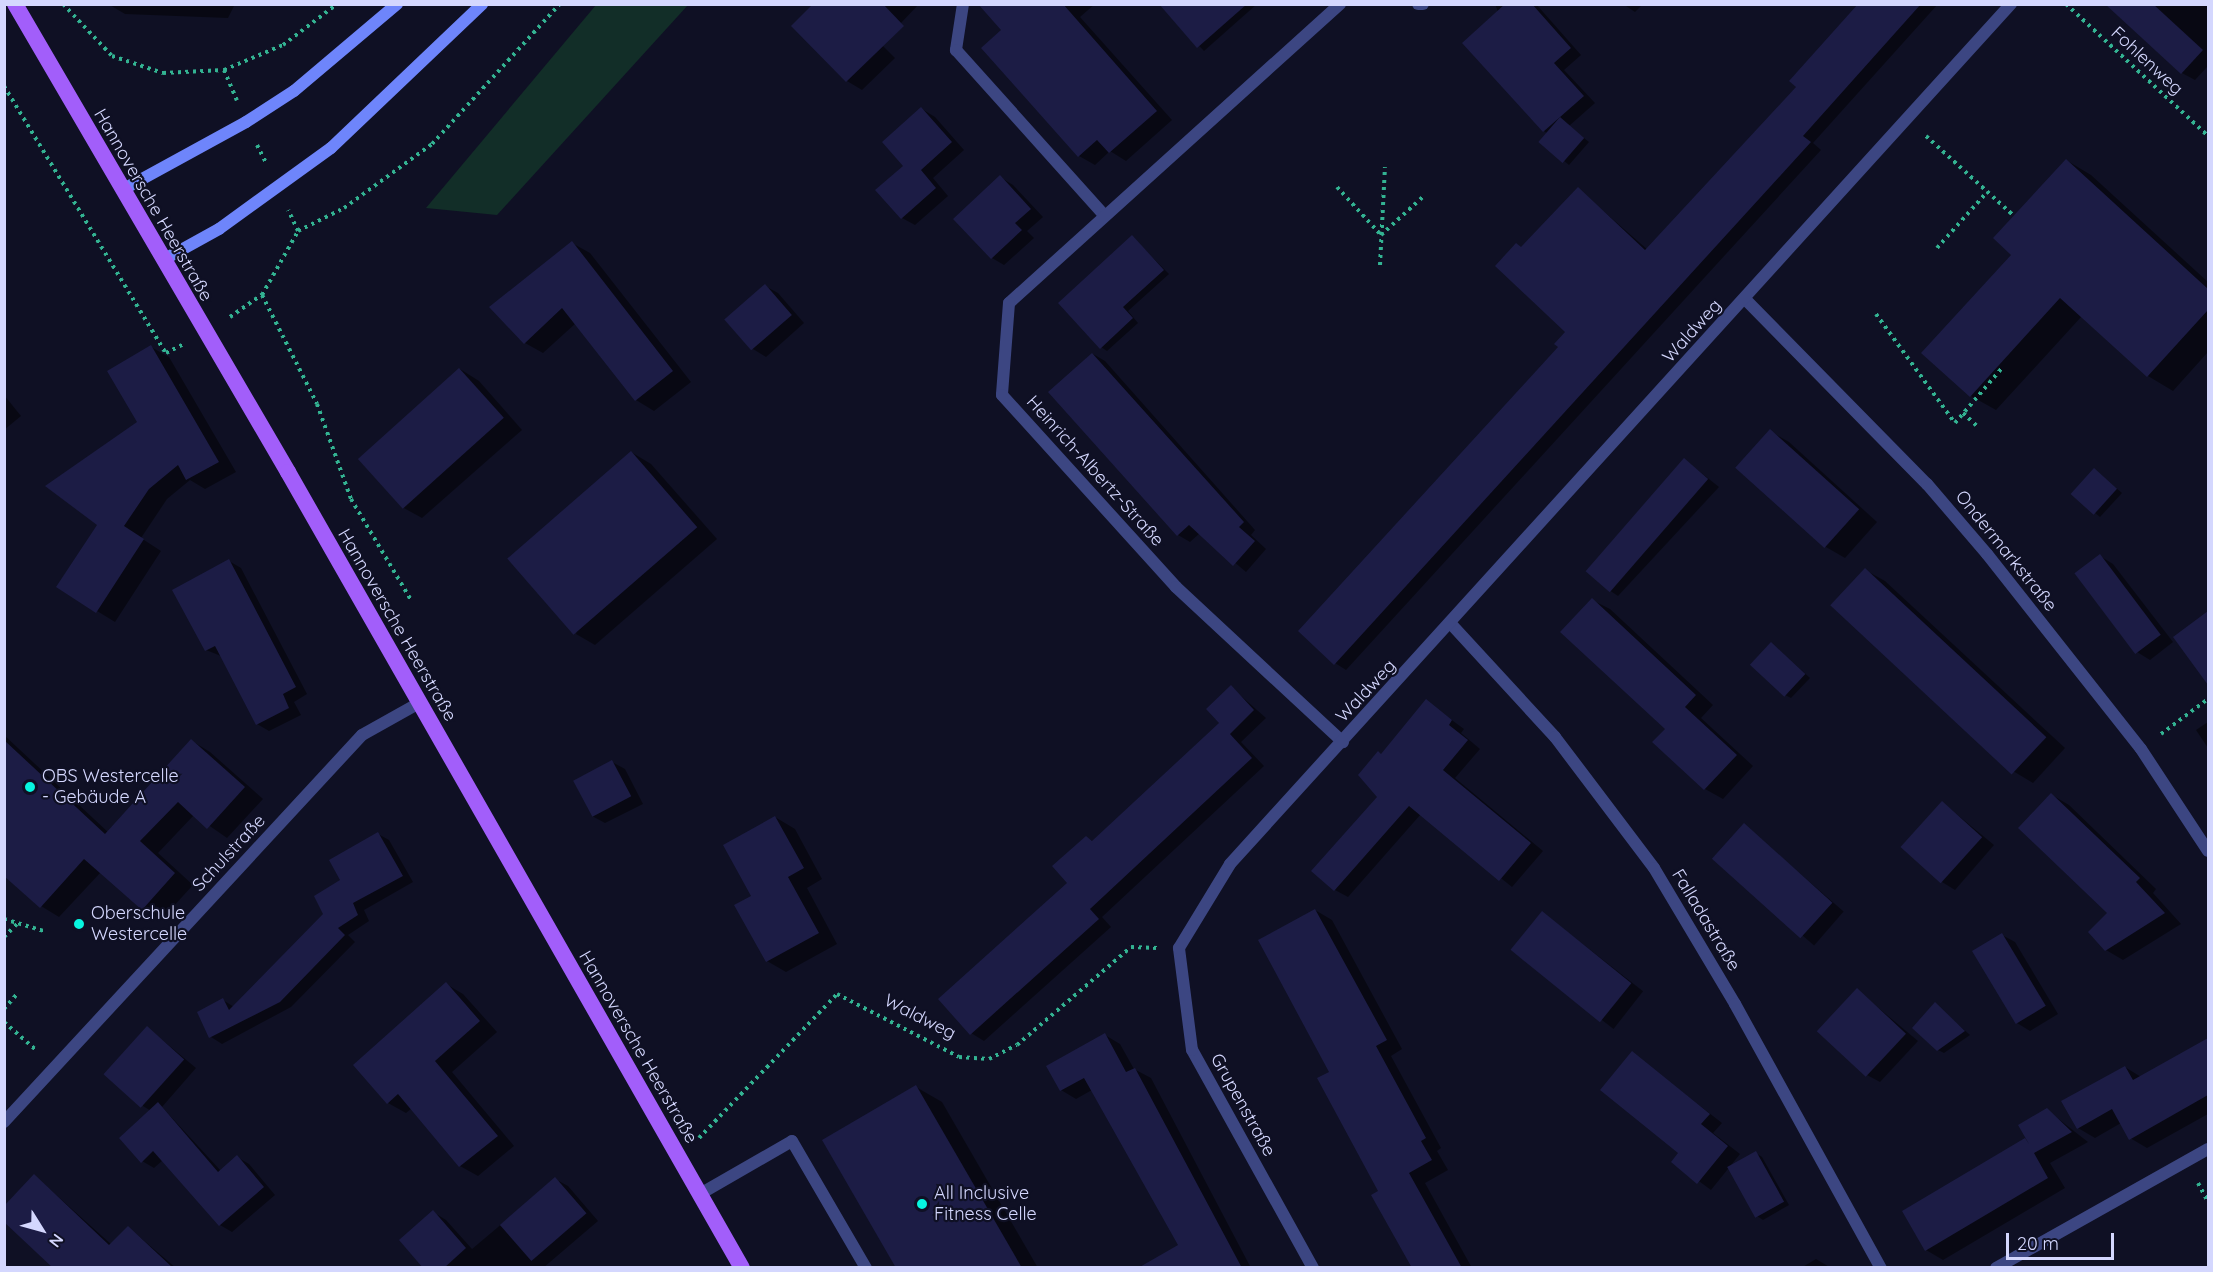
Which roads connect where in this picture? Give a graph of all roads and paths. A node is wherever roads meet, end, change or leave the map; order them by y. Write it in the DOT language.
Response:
graph roads {
  1 [pos="15,4"];
  2 [pos="63,4"];
  3 [pos="337,4"];
  4 [pos="397,4"];
  5 [pos="482,4"];
  6 [pos="560,4"];
  7 [pos="963,4"];
  8 [pos="1340,4"];
  9 [pos="2011,4"];
  10 [pos="2066,4"];
  11 [pos="224,70"];
  12 [pos="4,86"];
  13 [pos="1908,119"];
  14 [pos="246,122"];
  15 [pos="2208,136"];
  16 [pos="1385,167"];
  17 [pos="1336,187"];
  18 [pos="122,190"];
  19 [pos="1987,192"];
  20 [pos="1425,195"];
  21 [pos="1104,215"];
  22 [pos="2014,216"];
  23 [pos="298,231"];
  24 [pos="1381,235"];
  25 [pos="1937,248"];
  26 [pos="163,260"];
  27 [pos="1380,265"];
  28 [pos="262,295"];
  29 [pos="1745,299"];
  30 [pos="1876,314"];
  31 [pos="166,353"];
  32 [pos="2002,368"];
  33 [pos="1963,413"];
  34 [pos="1977,426"];
  35 [pos="411,600"];
  36 [pos="1452,625"];
  37 [pos="2208,699"];
  38 [pos="419,703"];
  39 [pos="1343,742"];
  40 [pos="2141,748"];
  41 [pos="2208,851"];
  42 [pos="4,920"];
  43 [pos="18,923"];
  44 [pos="44,931"];
  45 [pos="4,937"];
  46 [pos="1179,948"];
  47 [pos="18,993"];
  48 [pos="4,1009"];
  49 [pos="6,1025"];
  50 [pos="35,1049"];
  51 [pos="4,1122"];
  52 [pos="2208,1149"];
  53 [pos="679,1158"];
  54 [pos="700,1194"];
  55 [pos="742,1268"];
  56 [pos="866,1268"];
  57 [pos="1313,1268"];
  58 [pos="1881,1268"];
  59 [pos="1996,1268"];
  1 -- 18 [label="main road, Hannoversche Heerstraße"];
  2 -- 11 [label="path"];
  3 -- 11 [label="path"];
  4 -- 14 [label="main road"];
  5 -- 26 [label="main road"];
  6 -- 23 [label="path"];
  7 -- 21 [label="street"];
  8 -- 21 [label="street, Heinrich-Albertz-Straße"];
  9 -- 13 [label="street, Waldweg"];
  10 -- 15 [label="path, Fohlenweg"];
  11 -- 14 [label="path"];
  12 -- 31 [label="path"];
  13 -- 19 [label="path"];
  13 -- 29 [label="street, Waldweg"];
  14 -- 18 [label="main road"];
  16 -- 24 [label="path"];
  17 -- 24 [label="path"];
  18 -- 26 [label="main road, Hannoversche Heerstraße"];
  19 -- 22 [label="path"];
  19 -- 25 [label="path"];
  20 -- 24 [label="path"];
  21 -- 39 [label="street, Heinrich-Albertz-Straße"];
  24 -- 27 [label="path"];
  26 -- 38 [label="main road, Hannoversche Heerstraße"];
  28 -- 35 [label="path"];
  29 -- 36 [label="street, Waldweg"];
  29 -- 40 [label="street, Ondermarkstraße"];
  30 -- 33 [label="path"];
  32 -- 33 [label="path"];
  33 -- 34 [label="path"];
  36 -- 39 [label="street, Waldweg"];
  36 -- 58 [label="street, Falladastraße"];
  37 -- 40 [label="path"];
  38 -- 51 [label="street, Schulstraße"];
  38 -- 53 [label="main road, Hannoversche Heerstraße"];
  39 -- 46 [label="street, Waldweg"];
  40 -- 41 [label="street, Ondermarkstraße"];
  42 -- 43 [label="path"];
  43 -- 44 [label="path"];
  43 -- 45 [label="path"];
  46 -- 53 [label="path, Waldweg"];
  46 -- 57 [label="street, Grupenstraße"];
  47 -- 48 [label="path"];
  49 -- 50 [label="path"];
  52 -- 59 [label="street"];
  53 -- 54 [label="main road, Hannoversche Heerstraße"];
  54 -- 55 [label="main road, Hannoversche Heerstraße"];
  54 -- 56 [label="street"];
}
